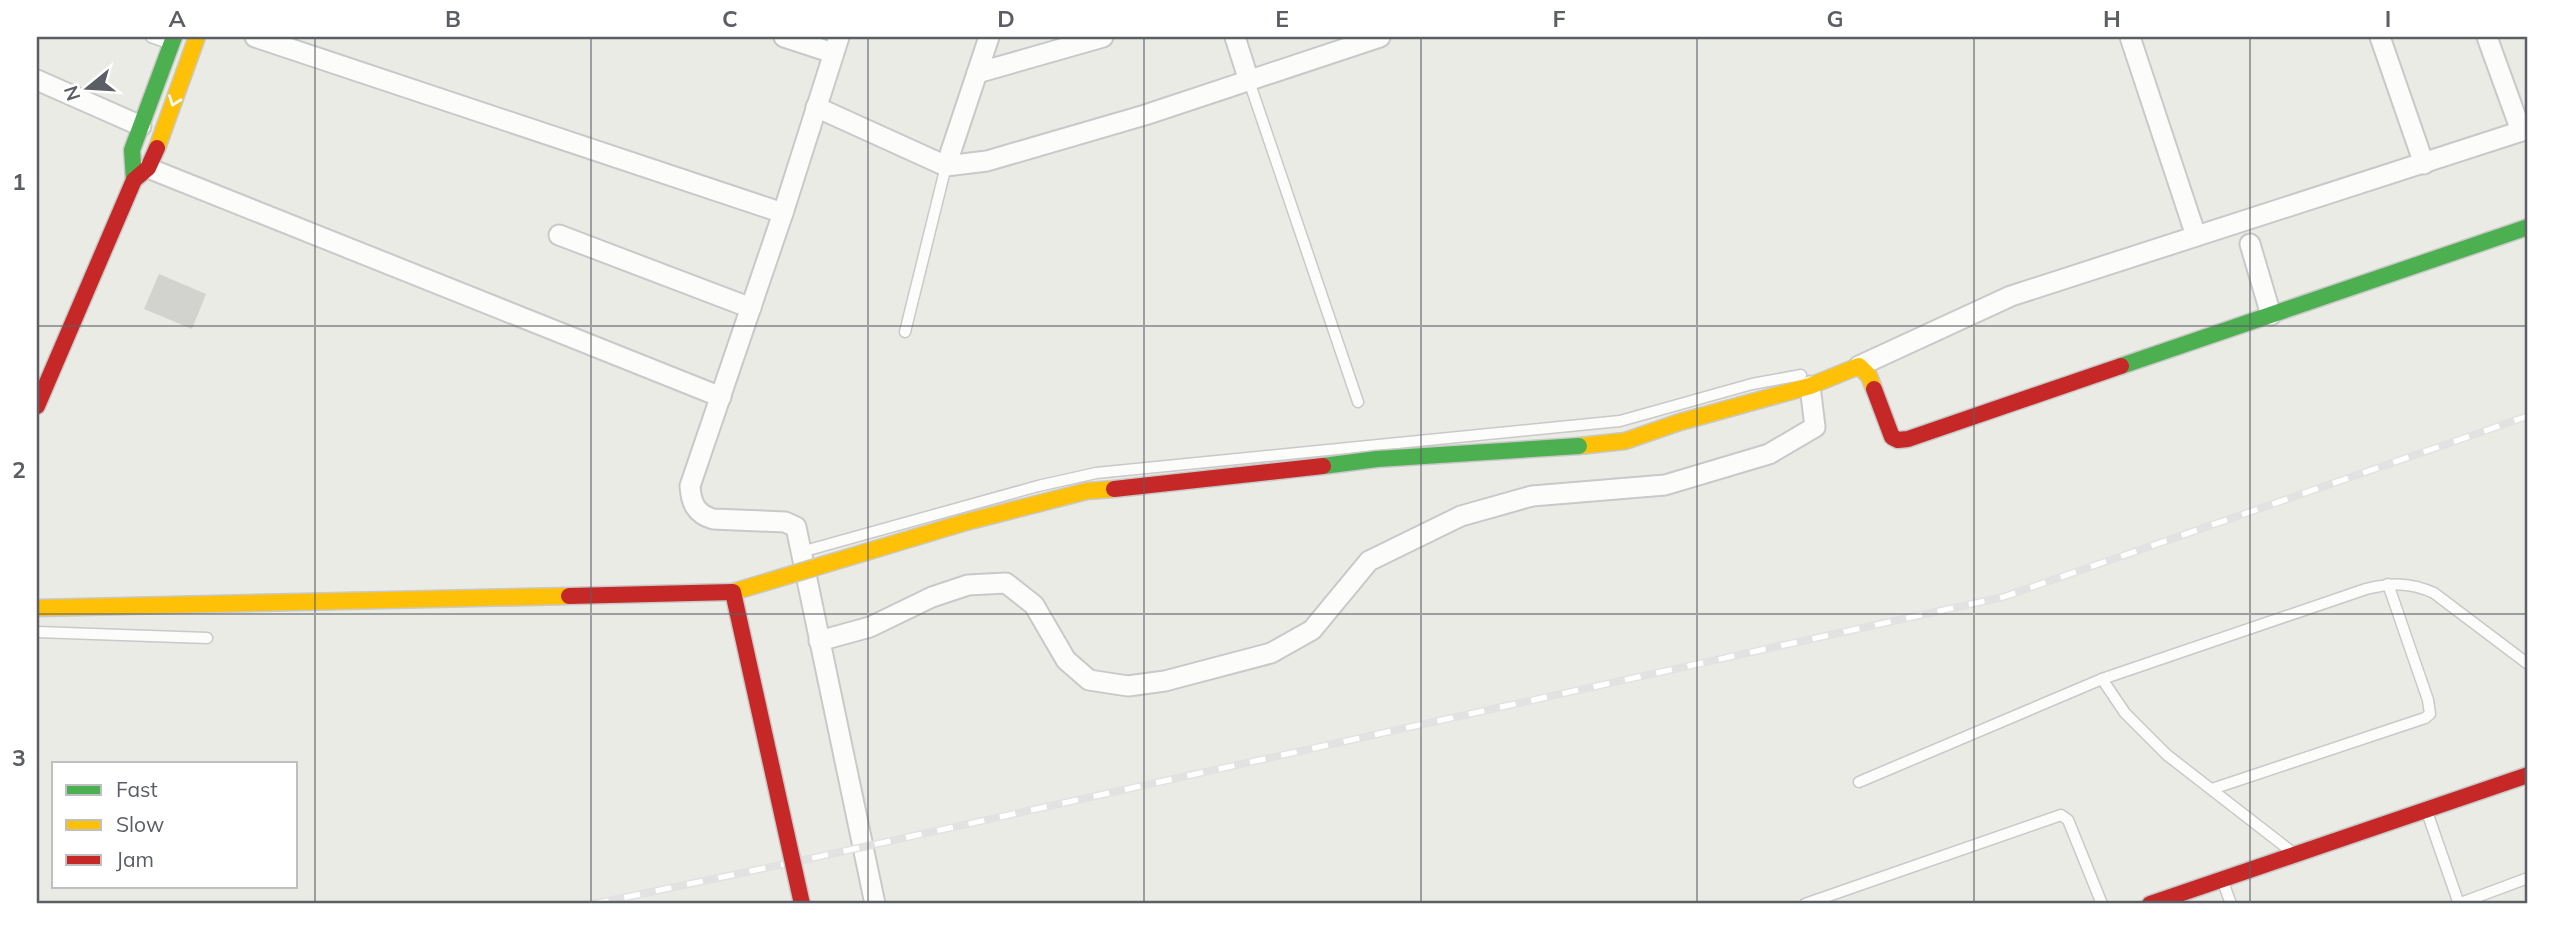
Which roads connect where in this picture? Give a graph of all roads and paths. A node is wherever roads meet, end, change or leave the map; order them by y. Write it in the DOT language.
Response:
graph roads {
  1 [pos="151,37"];
  2 [pos="197,37"];
  3 [pos="255,37"];
  4 [pos="784,37"];
  5 [pos="989,37"];
  6 [pos="1103,37"];
  7 [pos="1235,37"];
  8 [pos="1380,37"];
  9 [pos="2130,37"];
  10 [pos="2380,37"];
  11 [pos="2487,37"];
  12 [pos="173,41"];
  13 [pos="836,45"];
  14 [pos="977,73"];
  15 [pos="37,80"];
  16 [pos="1249,81"];
  17 [pos="816,107"];
  18 [pos="141,126"];
  19 [pos="2525,130"];
  20 [pos="2424,164"];
  21 [pos="946,166"];
  22 [pos="138,171"];
  23 [pos="783,213"];
  24 [pos="2528,227"];
  25 [pos="559,235"];
  26 [pos="2196,236"];
  27 [pos="2250,244"];
  28 [pos="751,308"];
  29 [pos="2271,315"];
  30 [pos="905,332"];
  31 [pos="1859,366"];
  32 [pos="37,370"];
  33 [pos="1810,386"];
  34 [pos="721,397"];
  35 [pos="1358,402"];
  36 [pos="37,406"];
  37 [pos="800,551"];
  38 [pos="2388,584"];
  39 [pos="733,592"];
  40 [pos="37,608"];
  41 [pos="37,632"];
  42 [pos="208,638"];
  43 [pos="819,641"];
  44 [pos="2528,664"];
  45 [pos="2102,679"];
  46 [pos="2528,775"];
  47 [pos="1859,782"];
  48 [pos="2212,789"];
  49 [pos="2426,810"];
  50 [pos="2295,855"];
  51 [pos="2528,878"];
  52 [pos="2222,880"];
  53 [pos="802,904"];
  54 [pos="875,904"];
  55 [pos="1805,904"];
  56 [pos="2102,904"];
  57 [pos="2150,904"];
  58 [pos="2231,904"];
  59 [pos="2459,904"];
  1 -- 12 [label="lane"];
  2 -- 22 [label="street, one-way"];
  3 -- 23 [label="street"];
  4 -- 13 [label="street"];
  5 -- 14 [label="street"];
  6 -- 14 [label="street"];
  7 -- 16 [label="street"];
  8 -- 16 [label="street"];
  9 -- 26 [label="street"];
  10 -- 20 [label="street"];
  11 -- 19 [label="street"];
  12 -- 18 [label="street"];
  13 -- 17 [label="street"];
  14 -- 21 [label="street"];
  15 -- 18 [label="street"];
  16 -- 21 [label="street"];
  16 -- 35 [label="lane"];
  17 -- 21 [label="street"];
  17 -- 23 [label="street"];
  18 -- 22 [label="street"];
  19 -- 20 [label="street"];
  20 -- 26 [label="street"];
  21 -- 30 [label="lane"];
  22 -- 32 [label="street"];
  22 -- 34 [label="street"];
  22 -- 36 [label="street"];
  23 -- 28 [label="street"];
  24 -- 29 [label="street"];
  25 -- 28 [label="street"];
  26 -- 31 [label="street"];
  27 -- 29 [label="street"];
  28 -- 34 [label="street"];
  29 -- 31 [label="street"];
  31 -- 33 [label="street"];
  33 -- 37 [label="lane"];
  33 -- 39 [label="street, bridge"];
  33 -- 43 [label="street"];
  34 -- 37 [label="street"];
  37 -- 43 [label="street"];
  38 -- 44 [label="lane"];
  38 -- 45 [label="lane"];
  38 -- 48 [label="lane"];
  39 -- 40 [label="street, bridge"];
  39 -- 53 [label="street, bridge"];
  41 -- 42 [label="lane"];
  43 -- 54 [label="street"];
  45 -- 47 [label="lane"];
  45 -- 48 [label="lane"];
  46 -- 49 [label="street"];
  48 -- 50 [label="lane"];
  49 -- 50 [label="street"];
  49 -- 59 [label="lane"];
  50 -- 52 [label="street"];
  51 -- 59 [label="lane"];
  52 -- 57 [label="street"];
  52 -- 58 [label="lane"];
  55 -- 56 [label="lane"];
}
